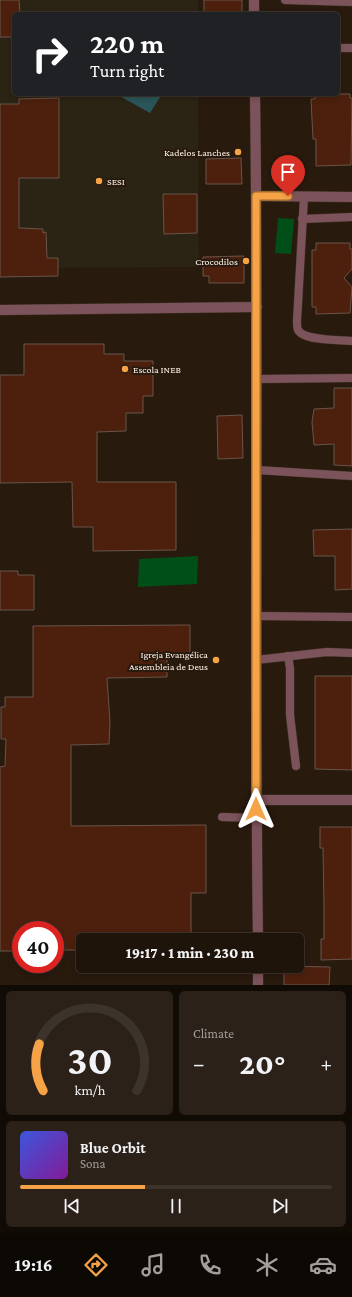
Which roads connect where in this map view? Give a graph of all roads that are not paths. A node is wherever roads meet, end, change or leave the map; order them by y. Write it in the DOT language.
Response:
graph roads {
  1 [pos="254,0"];
  2 [pos="285,0"];
  3 [pos="352,2"];
  4 [pos="254,12"];
  5 [pos="340,48"];
  6 [pos="352,48"];
  7 [pos="255,96"];
  8 [pos="256,196"];
  9 [pos="304,197"];
  10 [pos="352,197"];
  11 [pos="352,217"];
  12 [pos="302,219"];
  13 [pos="257,307"];
  14 [pos="0,310"];
  15 [pos="352,341"];
  16 [pos="352,378"];
  17 [pos="257,379"];
  18 [pos="256,470"];
  19 [pos="352,476"];
  20 [pos="256,616"];
  21 [pos="352,617"];
  22 [pos="352,653"];
  23 [pos="288,656"];
  24 [pos="256,660"];
  25 [pos="296,766"];
  26 [pos="256,800"];
  27 [pos="352,800"];
  28 [pos="222,817"];
  29 [pos="256,818"];
  30 [pos="258,933"];
  31 [pos="258,973"];
  32 [pos="258,985"];
  1 -- 4 [label="street"];
  2 -- 3 [label="lane"];
  5 -- 6 [label="lane"];
  7 -- 8 [label="street"];
  8 -- 9 [label="street"];
  8 -- 13 [label="street"];
  9 -- 10 [label="street"];
  9 -- 12 [label="lane"];
  11 -- 12 [label="lane"];
  12 -- 15 [label="lane"];
  13 -- 14 [label="street"];
  13 -- 17 [label="street"];
  16 -- 17 [label="lane"];
  17 -- 18 [label="street"];
  18 -- 19 [label="lane"];
  18 -- 20 [label="street"];
  20 -- 21 [label="lane"];
  20 -- 24 [label="street"];
  22 -- 23 [label="lane"];
  23 -- 24 [label="lane"];
  23 -- 25 [label="lane"];
  24 -- 26 [label="street"];
  26 -- 27 [label="street"];
  26 -- 29 [label="street"];
  28 -- 29 [label="lane"];
  29 -- 30 [label="street"];
  31 -- 32 [label="street"];
}
